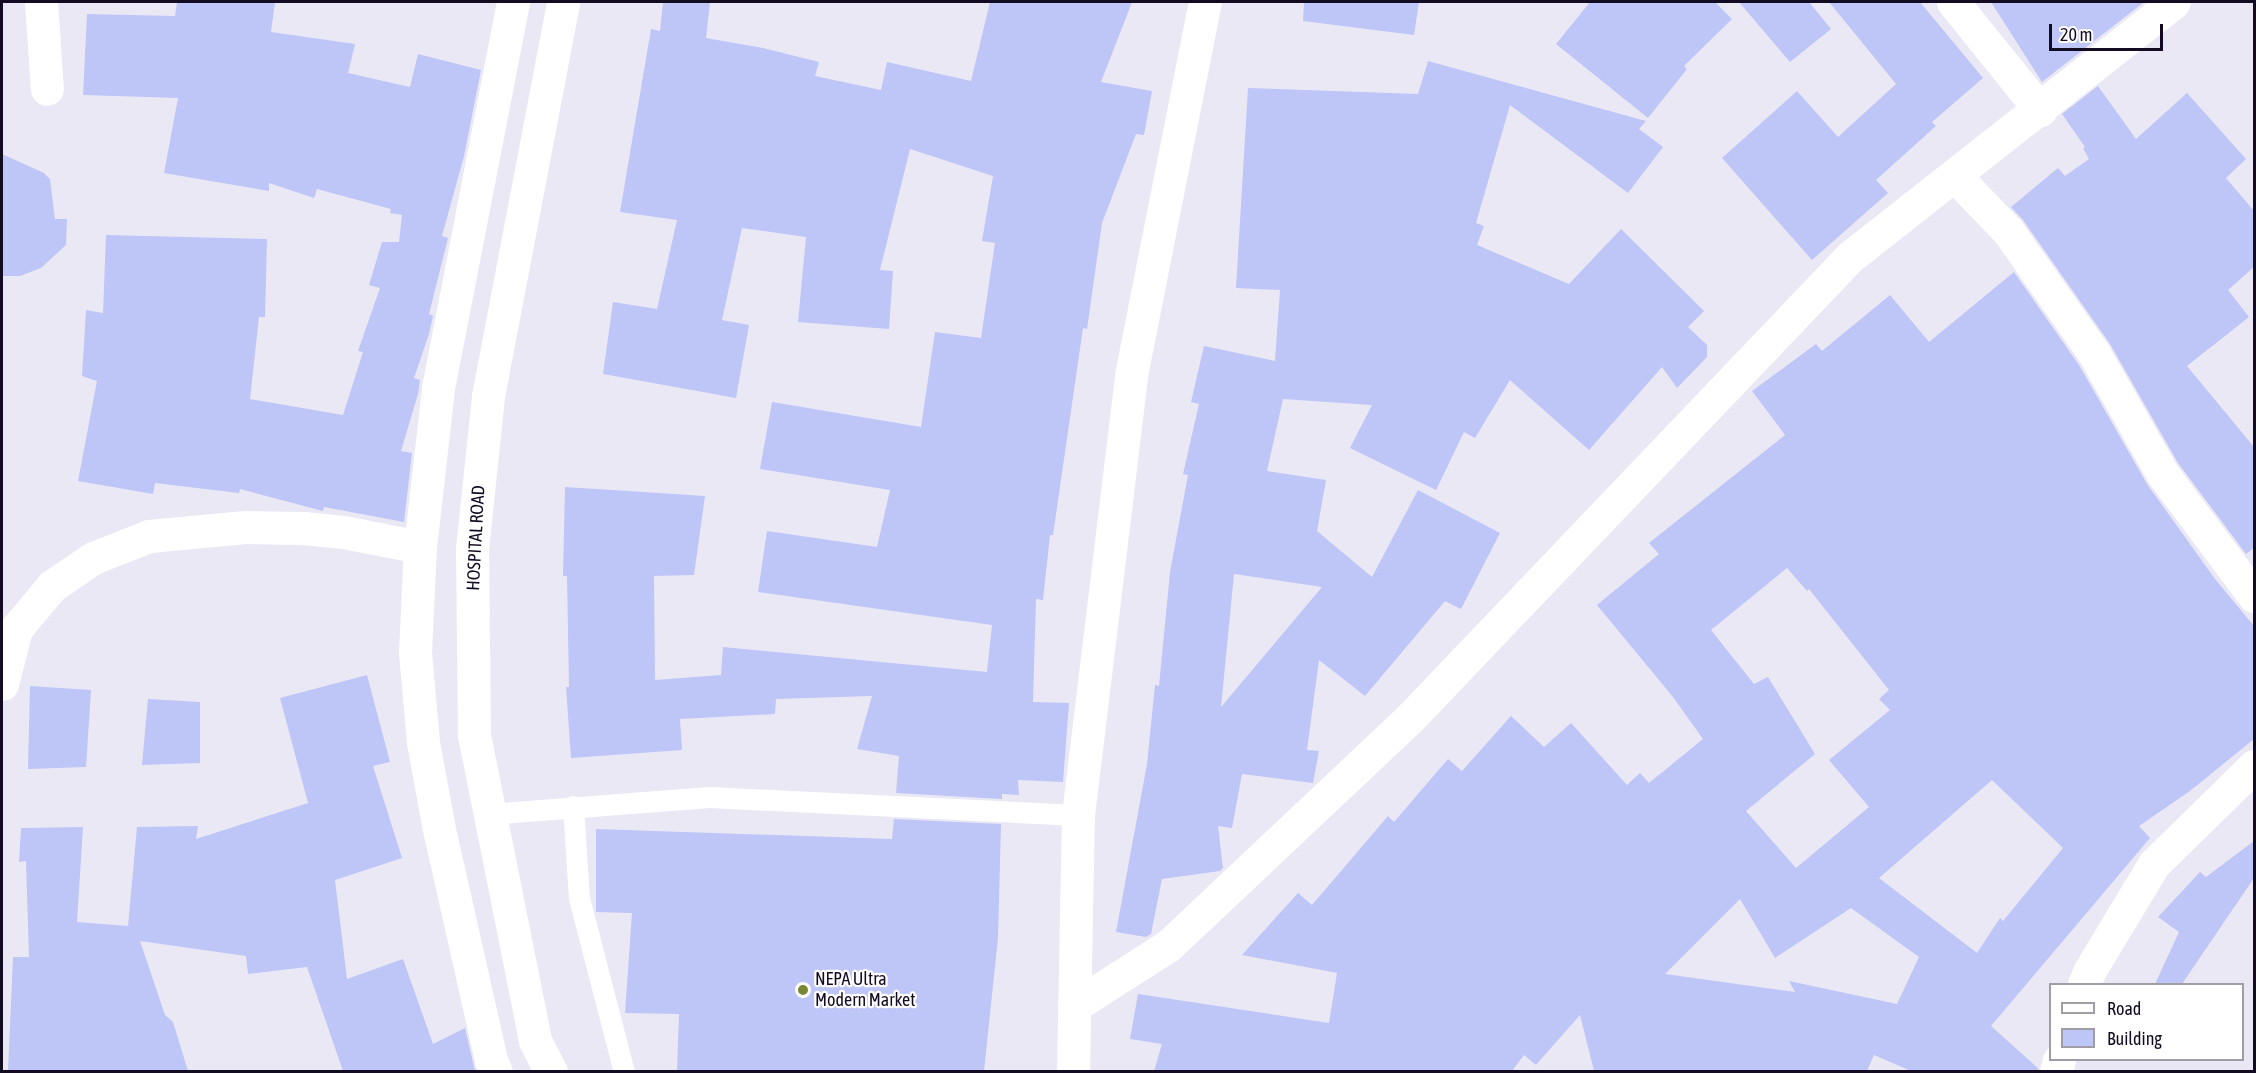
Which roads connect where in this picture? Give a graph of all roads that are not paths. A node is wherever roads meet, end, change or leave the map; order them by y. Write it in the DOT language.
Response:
graph roads {
  1 [pos="41,2"];
  2 [pos="513,2"];
  3 [pos="562,2"];
  4 [pos="1205,2"];
  5 [pos="1953,2"];
  6 [pos="2174,2"];
  7 [pos="47,89"];
  8 [pos="2040,110"];
  9 [pos="1955,176"];
  10 [pos="420,547"];
  11 [pos="2254,596"];
  12 [pos="2,684"];
  13 [pos="2254,766"];
  14 [pos="573,806"];
  15 [pos="489,814"];
  16 [pos="1078,815"];
  17 [pos="2084,983"];
  18 [pos="1074,1006"];
  19 [pos="496,1071"];
  20 [pos="551,1071"];
  21 [pos="624,1071"];
  22 [pos="1073,1071"];
  1 -- 7 [label="street"];
  2 -- 10 [label="street"];
  3 -- 15 [label="street, HOSPITAL ROAD"];
  4 -- 16 [label="street"];
  5 -- 8 [label="street"];
  6 -- 8 [label="street"];
  8 -- 9 [label="street"];
  9 -- 11 [label="street"];
  9 -- 18 [label="street"];
  10 -- 12 [label="street"];
  10 -- 19 [label="street"];
  13 -- 17 [label="street"];
  14 -- 15 [label="lane"];
  14 -- 16 [label="lane"];
  14 -- 21 [label="lane"];
  15 -- 20 [label="street, HOSPITAL ROAD"];
  16 -- 18 [label="street"];
  18 -- 22 [label="street"];
}
